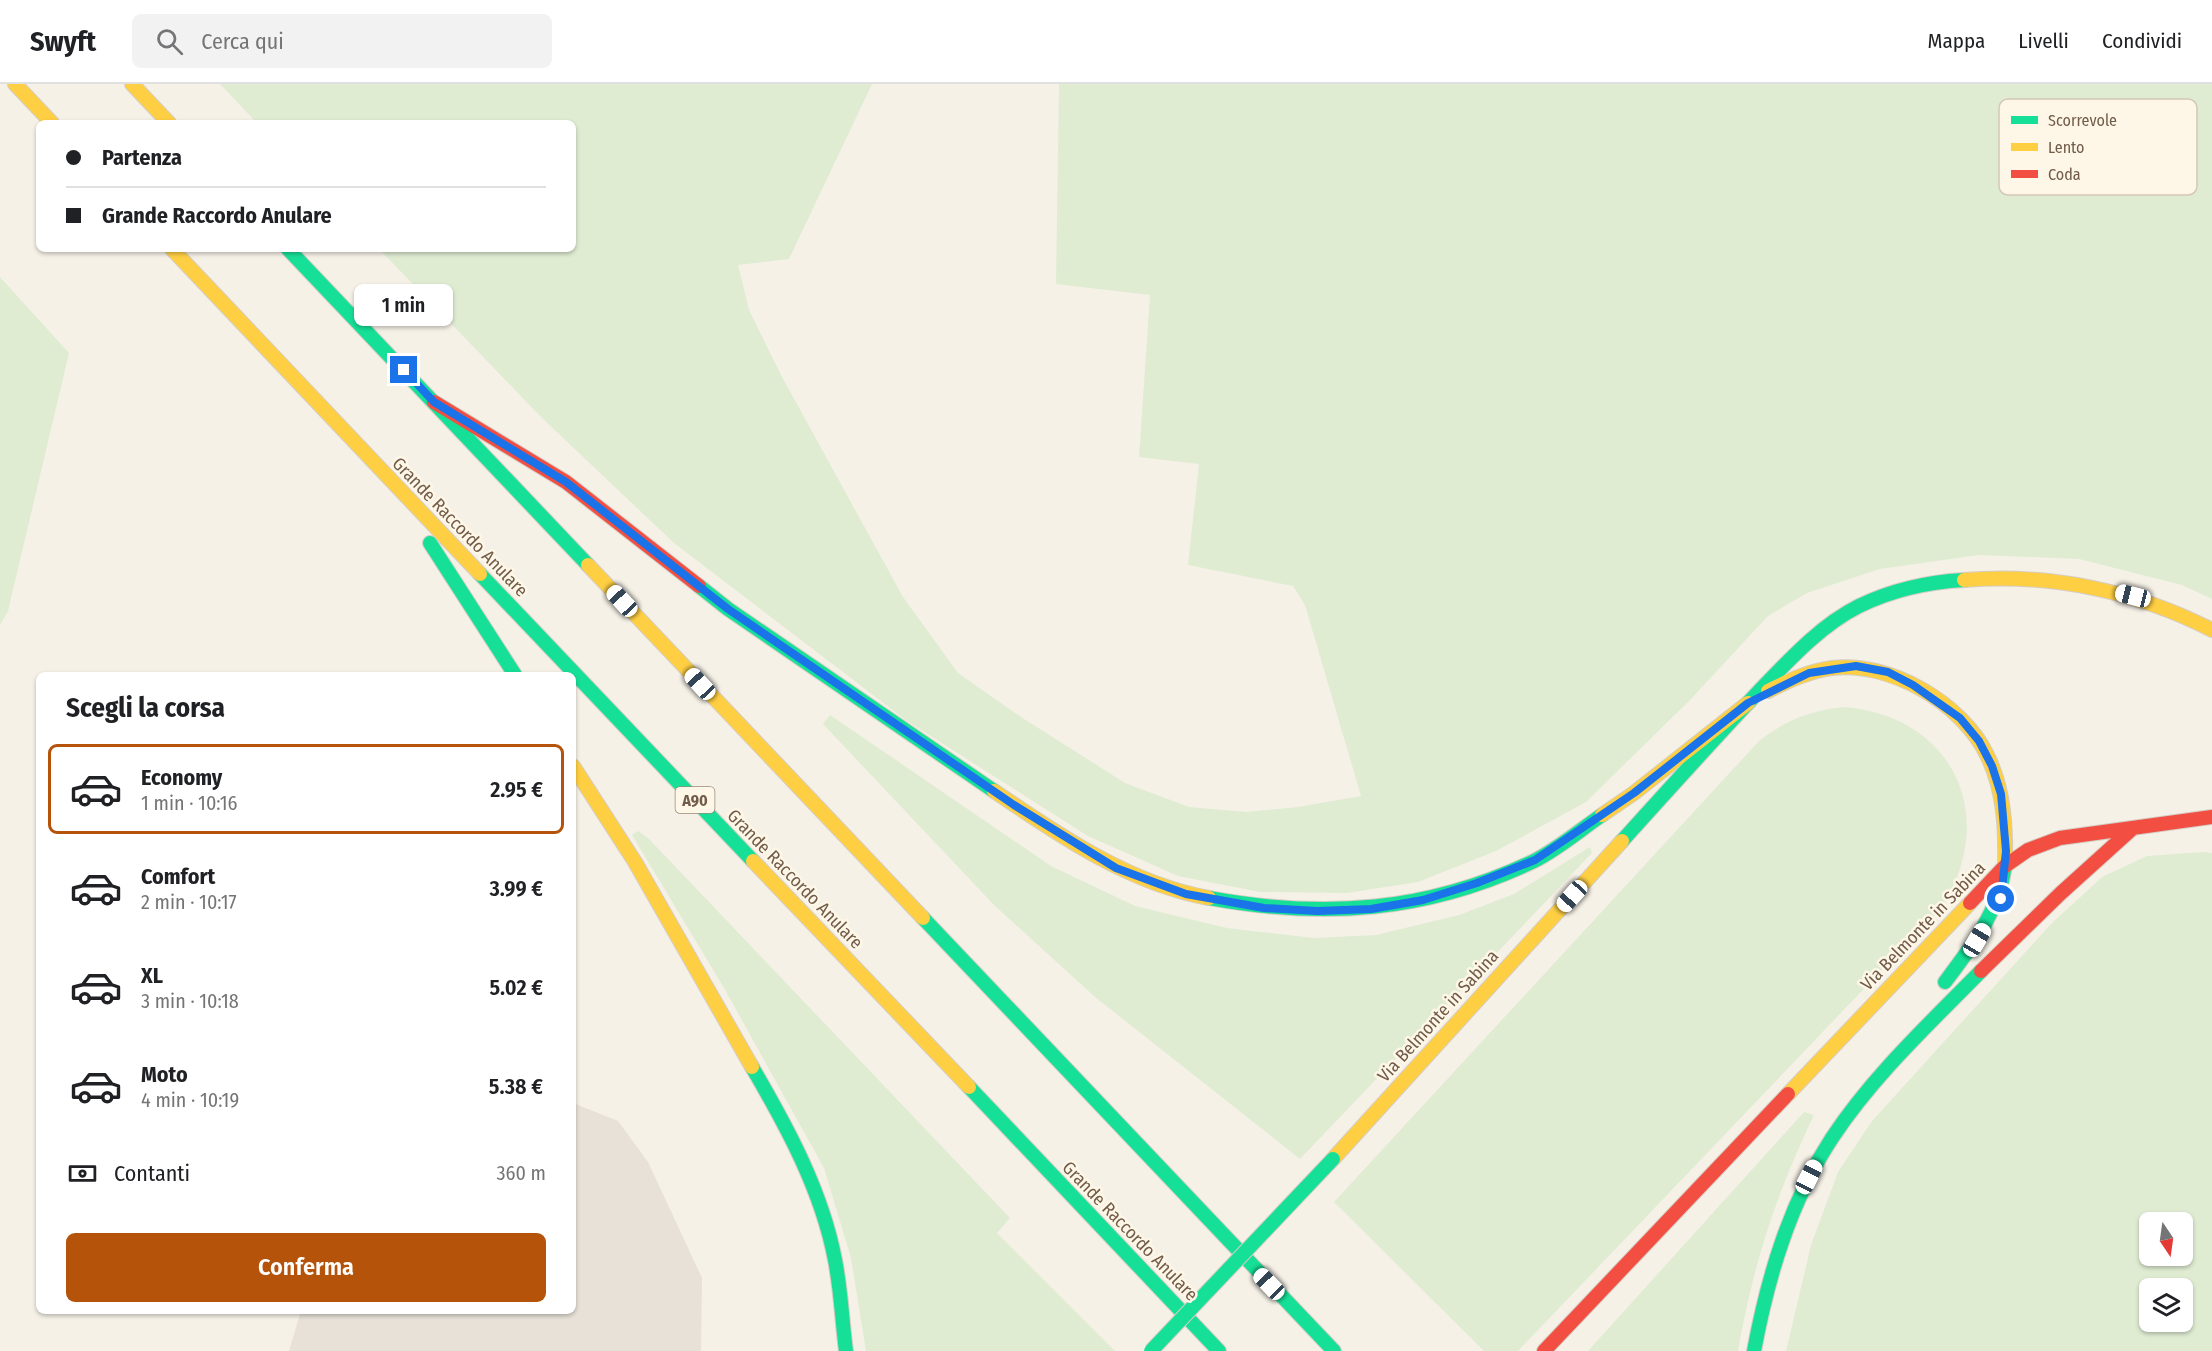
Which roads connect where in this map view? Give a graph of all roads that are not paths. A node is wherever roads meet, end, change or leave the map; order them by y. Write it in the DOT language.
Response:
graph roads {
  1 [pos="15,84"];
  2 [pos="132,84"];
  3 [pos="49,120"];
  4 [pos="166,120"];
  5 [pos="175,252"];
  6 [pos="291,252"];
  7 [pos="434,402"];
  8 [pos="387,476"];
  9 [pos="2212,630"];
  10 [pos="513,672"];
  11 [pos="573,672"];
  12 [pos="576,675"];
  13 [pos="1748,703"];
  14 [pos="576,770"];
  15 [pos="2212,817"];
  16 [pos="2133,828"];
  17 [pos="2005,866"];
  18 [pos="1895,1059"];
  19 [pos="846,1351"];
  20 [pos="1151,1351"];
  21 [pos="1219,1351"];
  22 [pos="1334,1351"];
  23 [pos="1544,1351"];
  24 [pos="1754,1351"];
  1 -- 3 [label="main road"];
  2 -- 4 [label="main road"];
  5 -- 8 [label="main road, Grande Raccordo Anulare / A90"];
  6 -- 7 [label="main road"];
  7 -- 13 [label="main road"];
  7 -- 22 [label="main road"];
  8 -- 10 [label="main road"];
  8 -- 11 [label="main road, Grande Raccordo Anulare / A90"];
  9 -- 13 [label="main road, Via Belmonte in Sabina"];
  12 -- 21 [label="main road, Grande Raccordo Anulare / A90"];
  13 -- 17 [label="main road, Via Belmonte in Sabina"];
  13 -- 20 [label="main road, Via Belmonte in Sabina, bridge"];
  14 -- 19 [label="main road"];
  15 -- 16 [label="main road, Via Belmonte in Sabina"];
  16 -- 17 [label="main road, Via Belmonte in Sabina"];
  16 -- 18 [label="main road"];
  17 -- 18 [label="main road"];
  17 -- 23 [label="main road, Via Belmonte in Sabina"];
  18 -- 24 [label="main road"];
}
